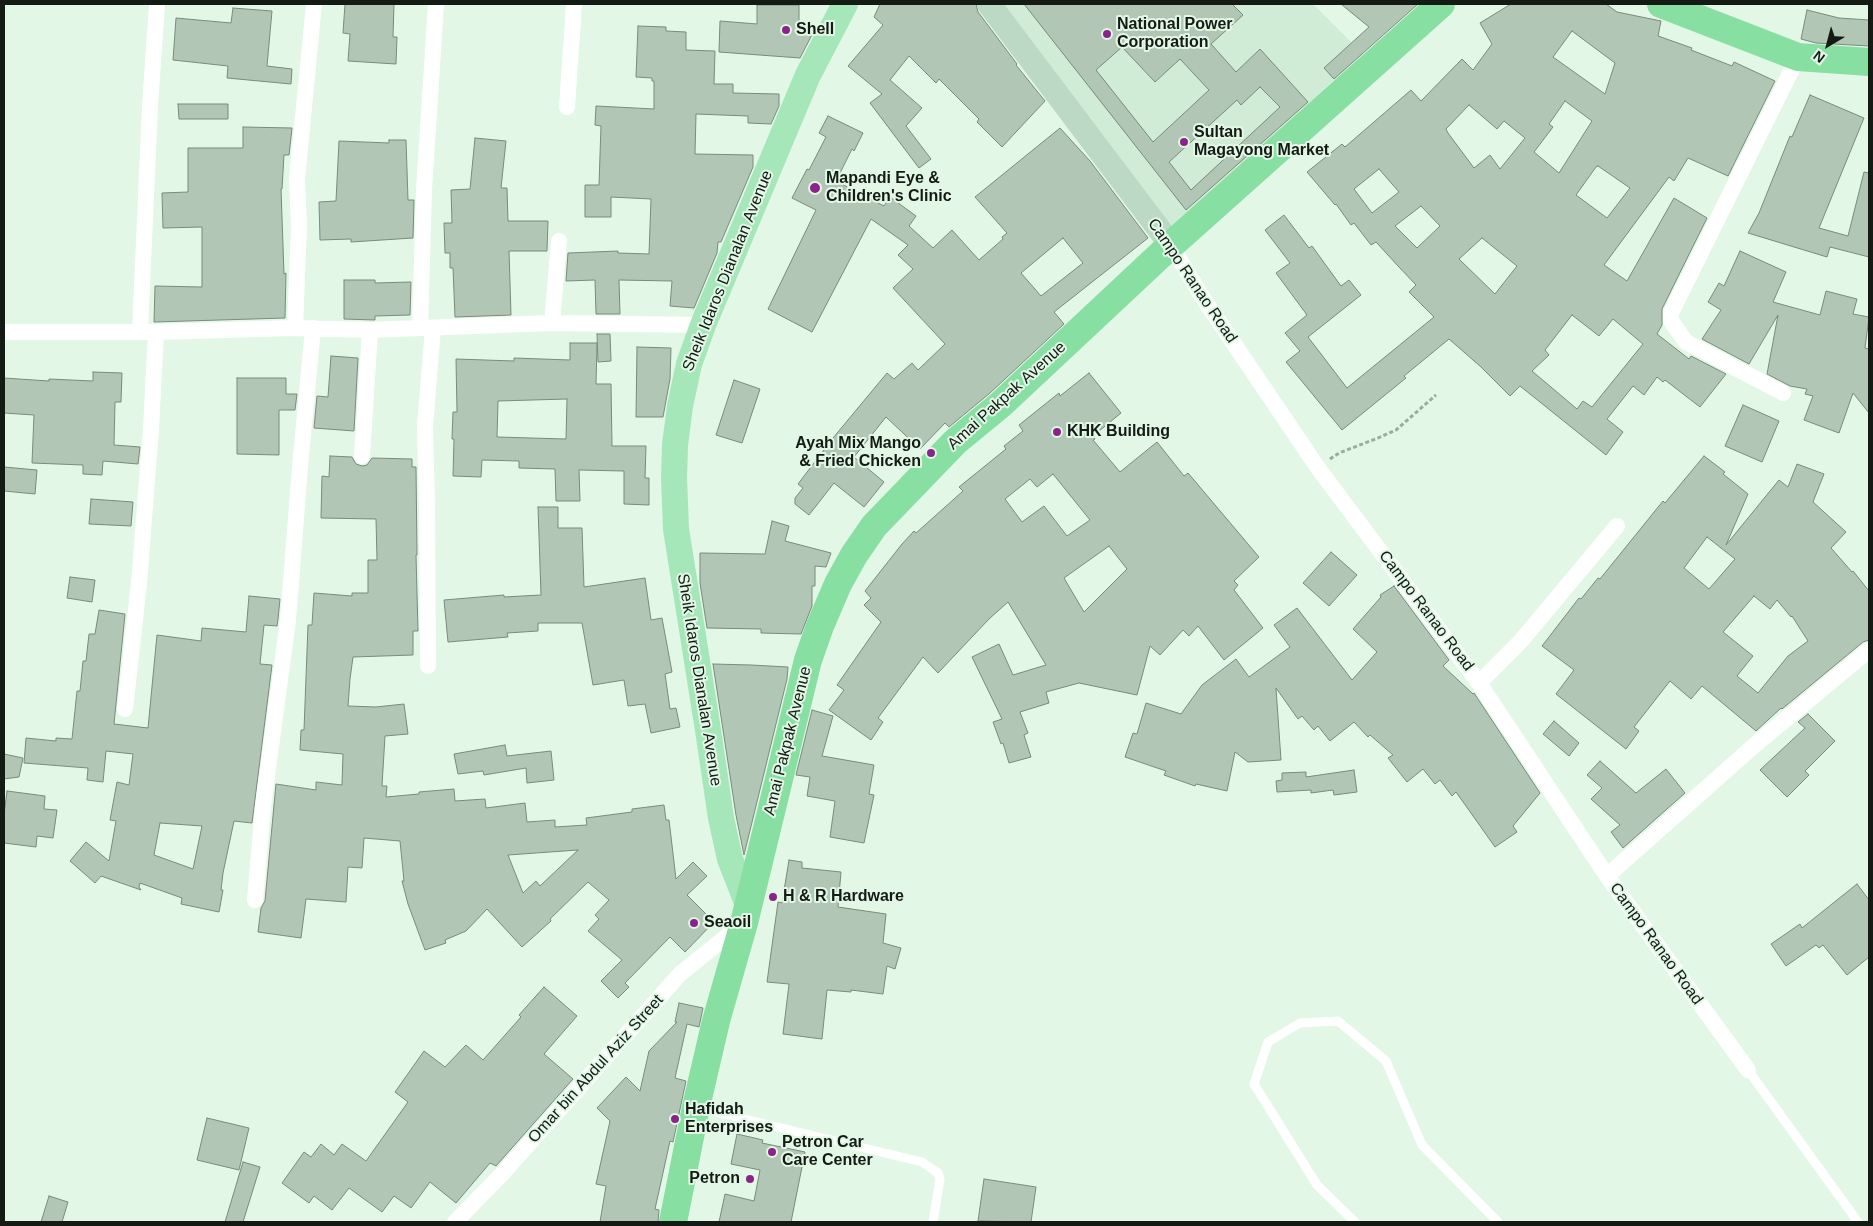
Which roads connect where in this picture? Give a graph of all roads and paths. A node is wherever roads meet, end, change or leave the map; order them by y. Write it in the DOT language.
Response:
graph roads {
  1 [pos="157,4"];
  2 [pos="314,4"];
  3 [pos="436,4"];
  4 [pos="574,4"];
  5 [pos="845,4"];
  6 [pos="989,4"];
  7 [pos="1441,4"];
  8 [pos="1661,4"];
  9 [pos="1798,58"];
  10 [pos="1869,62"];
  11 [pos="567,106"];
  12 [pos="559,242"];
  13 [pos="1171,244"];
  14 [pos="552,323"];
  15 [pos="703,325"];
  16 [pos="295,328"];
  17 [pos="313,328"];
  18 [pos="426,328"];
  19 [pos="370,330"];
  20 [pos="4,332"];
  21 [pos="148,332"];
  22 [pos="1783,393"];
  23 [pos="1436,396"];
  24 [pos="362,456"];
  25 [pos="1318,468"];
  26 [pos="1617,526"];
  27 [pos="1869,650"];
  28 [pos="428,666"];
  29 [pos="1479,682"];
  30 [pos="125,709"];
  31 [pos="1607,876"];
  32 [pos="255,900"];
  33 [pos="746,914"];
  34 [pos="1748,1070"];
  35 [pos="696,1107"];
  36 [pos="455,1222"];
  37 [pos="673,1222"];
  38 [pos="933,1222"];
  39 [pos="1355,1222"];
  40 [pos="1498,1222"];
  41 [pos="1858,1222"];
  1 -- 21 [label="street"];
  2 -- 16 [label="street"];
  3 -- 18 [label="street"];
  4 -- 11 [label="street"];
  5 -- 15 [label="main road, Sheik Idaros Dianalan Avenue"];
  6 -- 13 [label="main road, Campo Ranao Road"];
  7 -- 13 [label="highway, Amai Pakpak Avenue"];
  8 -- 9 [label="highway"];
  9 -- 10 [label="highway"];
  9 -- 22 [label="street"];
  12 -- 14 [label="street"];
  13 -- 25 [label="street, Campo Ranao Road"];
  13 -- 33 [label="highway, Amai Pakpak Avenue"];
  14 -- 15 [label="street"];
  14 -- 18 [label="street"];
  15 -- 33 [label="main road, Sheik Idaros Dianalan Avenue"];
  16 -- 17 [label="street"];
  16 -- 21 [label="street"];
  17 -- 19 [label="street"];
  17 -- 32 [label="street"];
  18 -- 19 [label="street"];
  18 -- 28 [label="street"];
  19 -- 24 [label="street"];
  20 -- 21 [label="street"];
  21 -- 30 [label="street"];
  23 -- 25 [label="path"];
  25 -- 29 [label="street, Campo Ranao Road"];
  26 -- 29 [label="street"];
  27 -- 31 [label="street"];
  29 -- 31 [label="street, Campo Ranao Road"];
  31 -- 34 [label="street, Campo Ranao Road"];
  33 -- 35 [label="highway, Amai Pakpak Avenue"];
  33 -- 36 [label="street, Omar bin Abdul Aziz Street"];
  34 -- 41 [label="lane, Campo Ranao Road"];
  35 -- 37 [label="highway, Amai Pakpak Avenue"];
  35 -- 38 [label="lane"];
  39 -- 40 [label="lane"];
}
